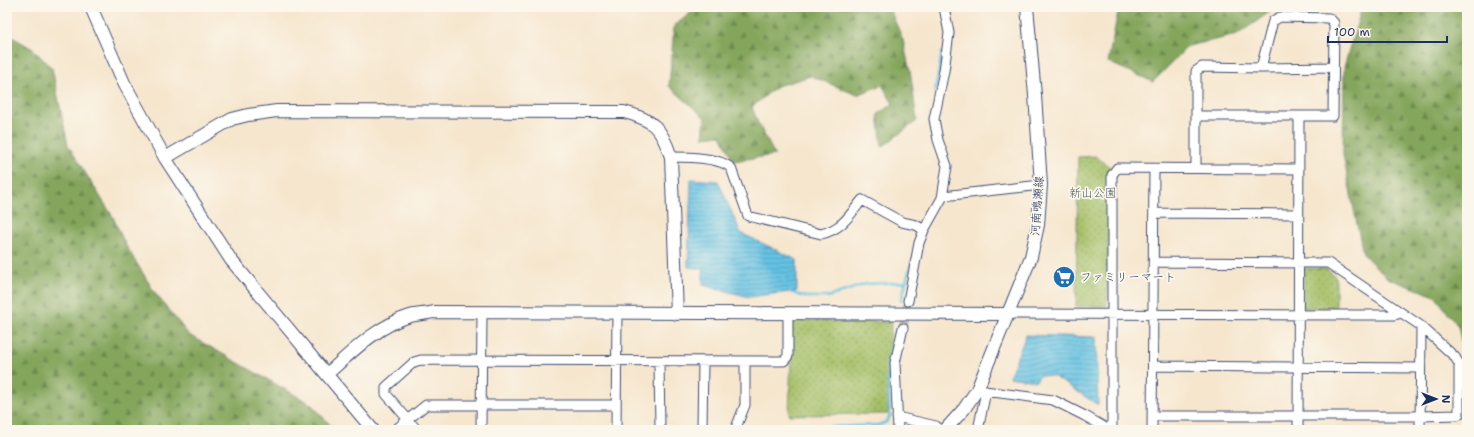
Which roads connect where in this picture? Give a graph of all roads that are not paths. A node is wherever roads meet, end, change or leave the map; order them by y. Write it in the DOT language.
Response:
graph roads {
  1 [pos="91,7"];
  2 [pos="944,7"];
  3 [pos="1027,7"];
  4 [pos="1333,67"];
  5 [pos="1262,68"];
  6 [pos="1196,116"];
  7 [pos="1299,117"];
  8 [pos="671,157"];
  9 [pos="165,158"];
  10 [pos="1154,168"];
  11 [pos="1196,168"];
  12 [pos="1299,169"];
  13 [pos="1041,185"];
  14 [pos="942,196"];
  15 [pos="1155,213"];
  16 [pos="1298,214"];
  17 [pos="924,230"];
  18 [pos="1154,262"];
  19 [pos="1298,263"];
  20 [pos="908,301"];
  21 [pos="482,313"];
  22 [pos="617,313"];
  23 [pos="1402,313"];
  24 [pos="677,314"];
  25 [pos="788,314"];
  26 [pos="1009,314"];
  27 [pos="1112,314"];
  28 [pos="1154,315"];
  29 [pos="1299,315"];
  30 [pos="1421,326"];
  31 [pos="903,328"];
  32 [pos="482,360"];
  33 [pos="616,361"];
  34 [pos="659,361"];
  35 [pos="703,361"];
  36 [pos="745,361"];
  37 [pos="1153,366"];
  38 [pos="1298,367"];
  39 [pos="1420,368"];
  40 [pos="327,374"];
  41 [pos="981,390"];
  42 [pos="481,405"];
  43 [pos="616,405"];
  44 [pos="1298,415"];
  45 [pos="1153,416"];
  46 [pos="1420,416"];
  47 [pos="897,417"];
  48 [pos="408,419"];
  49 [pos="373,430"];
  50 [pos="396,430"];
  51 [pos="417,430"];
  52 [pos="481,430"];
  53 [pos="616,430"];
  54 [pos="660,430"];
  55 [pos="702,430"];
  56 [pos="735,430"];
  57 [pos="898,430"];
  58 [pos="940,430"];
  59 [pos="945,430"];
  60 [pos="978,430"];
  61 [pos="1110,430"];
  62 [pos="1152,430"];
  63 [pos="1298,430"];
  64 [pos="1420,430"];
  1 -- 9 [label="street"];
  2 -- 14 [label="street"];
  3 -- 13 [label="street, 河南鳴瀬線"];
  4 -- 5 [label="street"];
  4 -- 5 [label="street"];
  4 -- 7 [label="street"];
  5 -- 6 [label="street"];
  6 -- 7 [label="street"];
  6 -- 11 [label="street"];
  7 -- 12 [label="street"];
  8 -- 9 [label="street"];
  8 -- 17 [label="street"];
  8 -- 24 [label="street"];
  9 -- 40 [label="street"];
  10 -- 11 [label="street"];
  10 -- 15 [label="street"];
  10 -- 27 [label="street"];
  11 -- 12 [label="street"];
  12 -- 16 [label="street"];
  13 -- 14 [label="street"];
  13 -- 26 [label="street, 河南鳴瀬線"];
  14 -- 17 [label="street"];
  15 -- 16 [label="street"];
  15 -- 18 [label="street"];
  16 -- 19 [label="street"];
  17 -- 20 [label="street"];
  18 -- 19 [label="street"];
  18 -- 28 [label="street"];
  19 -- 23 [label="street"];
  19 -- 29 [label="street"];
  21 -- 22 [label="street"];
  21 -- 32 [label="street"];
  21 -- 40 [label="street"];
  22 -- 24 [label="street"];
  22 -- 33 [label="street"];
  23 -- 29 [label="street"];
  23 -- 30 [label="street"];
  24 -- 25 [label="street"];
  25 -- 26 [label="street"];
  25 -- 36 [label="street"];
  26 -- 27 [label="street"];
  26 -- 41 [label="street, 河南鳴瀬線"];
  27 -- 28 [label="street"];
  27 -- 61 [label="street"];
  28 -- 29 [label="street"];
  28 -- 37 [label="street"];
  29 -- 38 [label="street"];
  30 -- 39 [label="street"];
  30 -- 46 [label="street"];
  31 -- 47 [label="street"];
  32 -- 33 [label="street"];
  32 -- 42 [label="street"];
  32 -- 48 [label="street"];
  33 -- 34 [label="street"];
  33 -- 43 [label="street"];
  34 -- 35 [label="street"];
  34 -- 54 [label="street"];
  35 -- 36 [label="street"];
  35 -- 55 [label="street"];
  36 -- 56 [label="street"];
  37 -- 38 [label="street"];
  37 -- 45 [label="street"];
  38 -- 39 [label="street"];
  38 -- 44 [label="street"];
  39 -- 46 [label="street"];
  40 -- 49 [label="street"];
  41 -- 59 [label="street, 河南鳴瀬線"];
  41 -- 60 [label="street"];
  41 -- 61 [label="street"];
  42 -- 43 [label="street"];
  42 -- 48 [label="street"];
  42 -- 52 [label="street"];
  43 -- 53 [label="street"];
  44 -- 45 [label="street"];
  44 -- 46 [label="street"];
  44 -- 63 [label="street"];
  45 -- 62 [label="street"];
  46 -- 64 [label="street"];
  47 -- 57 [label="street"];
  47 -- 58 [label="street"];
  48 -- 50 [label="street"];
  48 -- 51 [label="street"];
}
